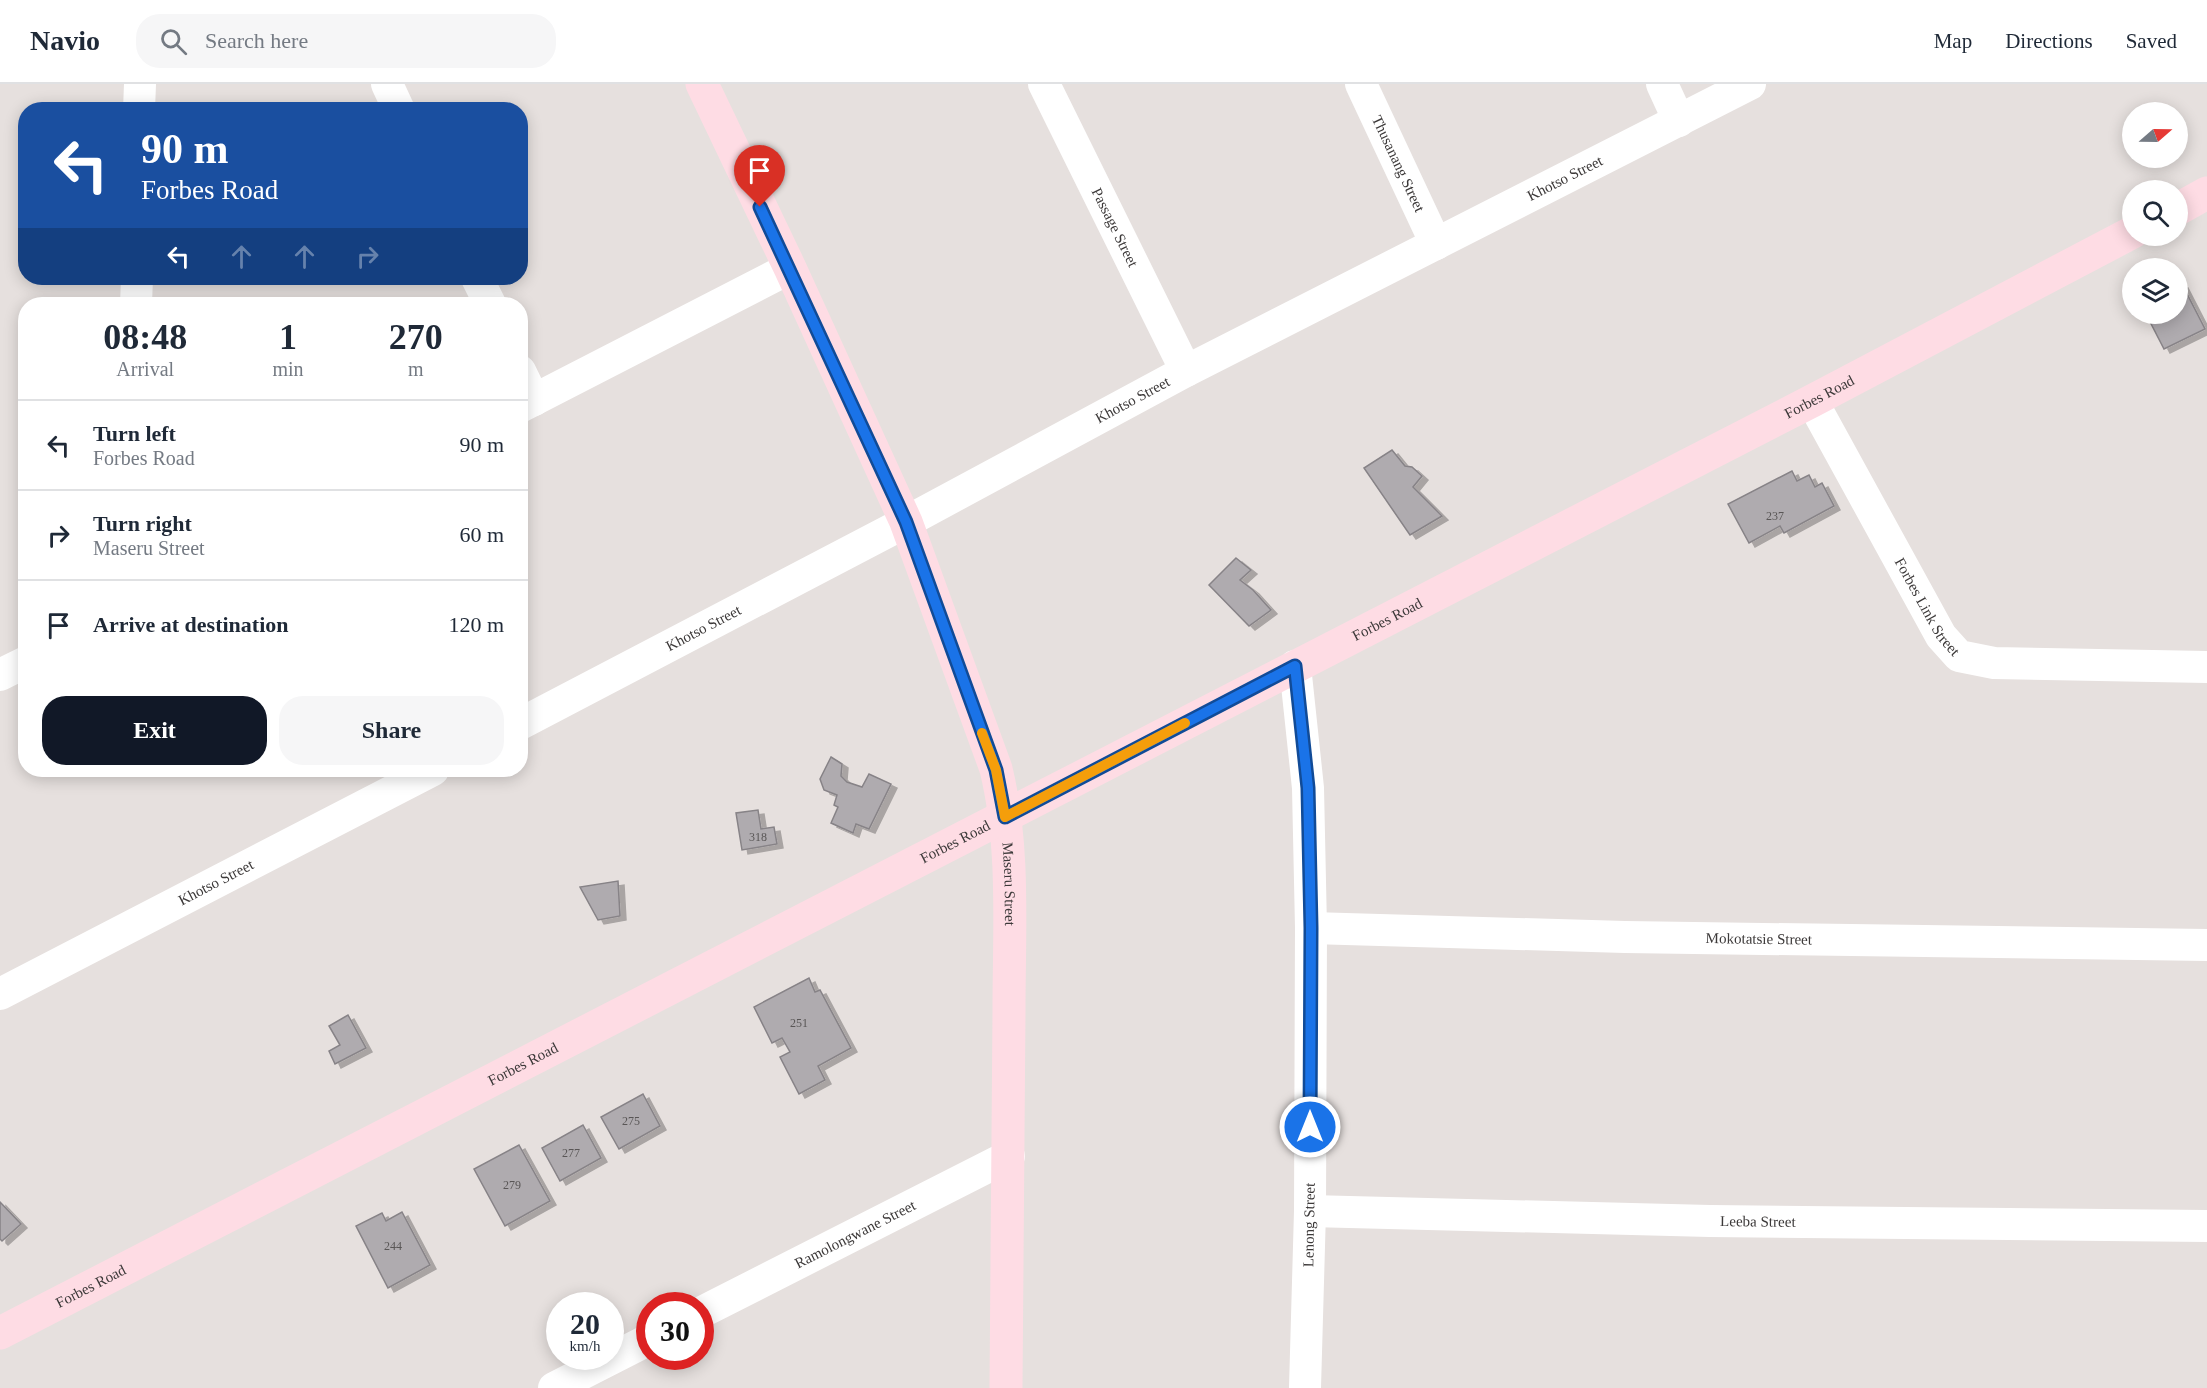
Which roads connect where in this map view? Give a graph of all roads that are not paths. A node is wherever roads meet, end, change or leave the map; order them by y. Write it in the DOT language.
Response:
graph roads {
  1 [pos="140,84"];
  2 [pos="387,84"];
  3 [pos="702,84"];
  4 [pos="1044,84"];
  5 [pos="1361,84"];
  6 [pos="1662,84"];
  7 [pos="1750,84"];
  8 [pos="139,102"];
  9 [pos="395,102"];
  10 [pos="1679,122"];
  11 [pos="2207,194"];
  12 [pos="2188,204"];
  13 [pos="2122,238"];
  14 [pos="1436,244"];
  15 [pos="790,268"];
  16 [pos="1186,371"];
  17 [pos="1812,401"];
  18 [pos="528,402"];
  19 [pos="906,522"];
  20 [pos="18,666"];
  21 [pos="1295,666"];
  22 [pos="2207,667"];
  23 [pos="0,675"];
  24 [pos="528,720"];
  25 [pos="419,777"];
  26 [pos="1005,817"];
  27 [pos="1311,928"];
  28 [pos="2207,945"];
  29 [pos="0,994"];
  30 [pos="1009,1156"];
  31 [pos="1310,1211"];
  32 [pos="2207,1226"];
  33 [pos="714,1306"];
  34 [pos="0,1333"];
  35 [pos="636,1346"];
  36 [pos="554,1388"];
  37 [pos="1006,1388"];
  38 [pos="1305,1388"];
  1 -- 8 [label="street"];
  2 -- 9 [label="street"];
  3 -- 15 [label="street, Maseru Street"];
  4 -- 16 [label="street, Passage Street"];
  5 -- 14 [label="street, Thusanang Street"];
  6 -- 10 [label="street"];
  7 -- 10 [label="street, Khotso Street"];
  10 -- 14 [label="street, Khotso Street"];
  11 -- 12 [label="street"];
  13 -- 17 [label="street, Forbes Road"];
  14 -- 16 [label="street, Khotso Street"];
  15 -- 18 [label="street"];
  15 -- 19 [label="street, Maseru Street"];
  16 -- 19 [label="street, Khotso Street"];
  17 -- 21 [label="street, Forbes Road"];
  17 -- 22 [label="street, Forbes Link Street"];
  19 -- 24 [label="street, Khotso Street"];
  19 -- 26 [label="street, Maseru Street"];
  20 -- 23 [label="street"];
  21 -- 26 [label="street, Forbes Road"];
  21 -- 27 [label="street, Lenong Street"];
  25 -- 29 [label="street, Khotso Street"];
  26 -- 30 [label="street, Maseru Street"];
  26 -- 34 [label="street, Forbes Road"];
  27 -- 28 [label="street, Mokotatsie Street"];
  27 -- 31 [label="street, Lenong Street"];
  30 -- 33 [label="street, Ramolongwane Street"];
  30 -- 37 [label="street, Maseru Street"];
  31 -- 32 [label="street, Leeba Street"];
  31 -- 38 [label="street, Lenong Street"];
  35 -- 36 [label="street"];
}
